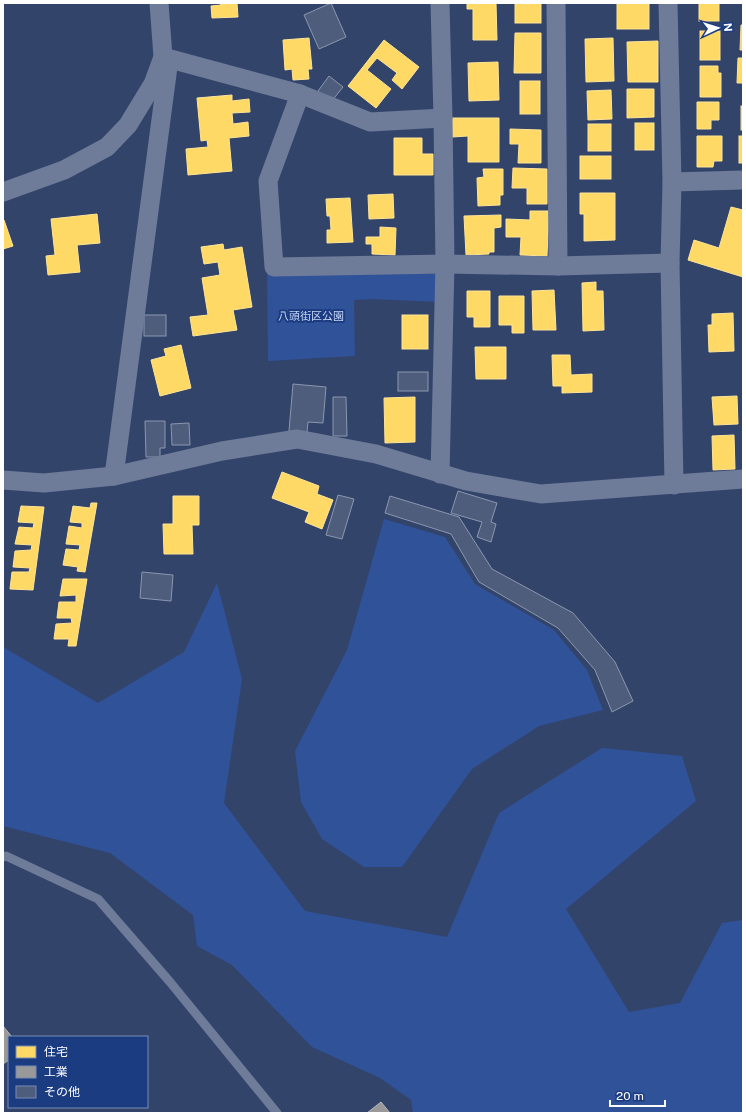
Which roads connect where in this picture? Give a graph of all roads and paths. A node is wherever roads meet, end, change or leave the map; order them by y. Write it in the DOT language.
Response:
graph roads {
  1 [pos="159,3"];
  2 [pos="440,3"];
  3 [pos="556,3"];
  4 [pos="668,3"];
  5 [pos="166,58"];
  6 [pos="300,94"];
  7 [pos="443,118"];
  8 [pos="743,180"];
  9 [pos="672,182"];
  10 [pos="3,192"];
  11 [pos="670,263"];
  12 [pos="445,264"];
  13 [pos="558,266"];
  14 [pos="440,474"];
  15 [pos="114,476"];
  16 [pos="743,479"];
  17 [pos="3,480"];
  18 [pos="674,484"];
  19 [pos="3,857"];
  20 [pos="276,1113"];
  1 -- 5 [label="street"];
  2 -- 7 [label="street"];
  3 -- 13 [label="street"];
  4 -- 9 [label="street"];
  5 -- 6 [label="street"];
  5 -- 10 [label="street"];
  5 -- 15 [label="street"];
  6 -- 7 [label="street"];
  6 -- 12 [label="street"];
  7 -- 12 [label="street"];
  8 -- 9 [label="street"];
  9 -- 11 [label="street"];
  11 -- 13 [label="street"];
  11 -- 18 [label="street"];
  12 -- 13 [label="street"];
  12 -- 14 [label="street"];
  14 -- 15 [label="street"];
  14 -- 18 [label="street"];
  15 -- 17 [label="street"];
  16 -- 18 [label="street"];
  19 -- 20 [label="lane"];
}
